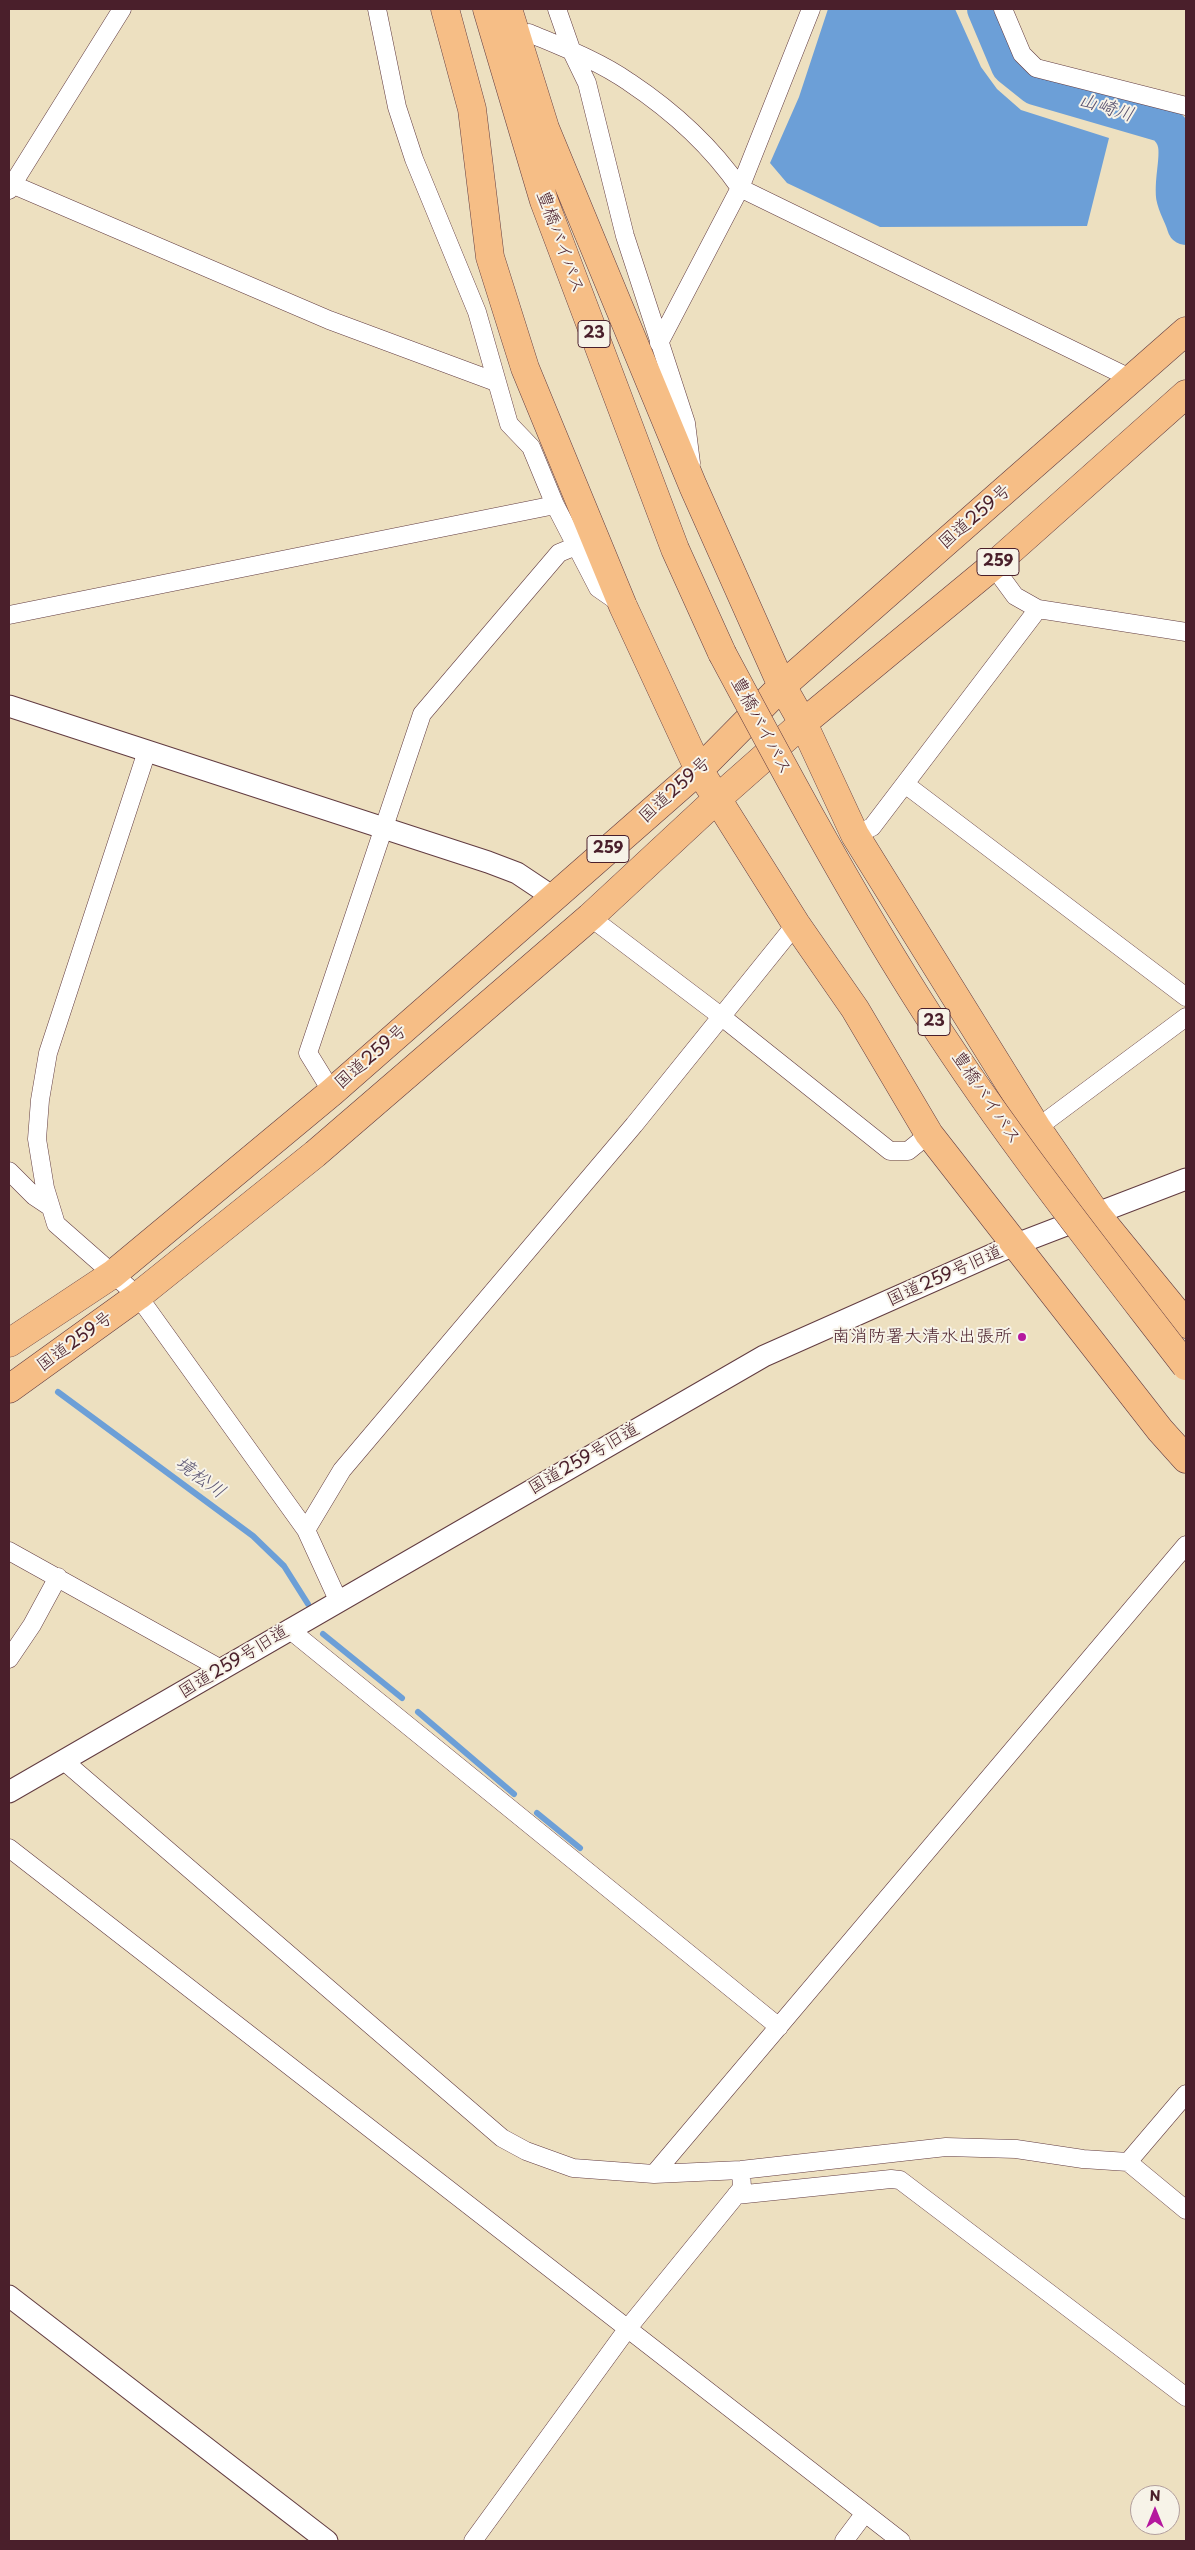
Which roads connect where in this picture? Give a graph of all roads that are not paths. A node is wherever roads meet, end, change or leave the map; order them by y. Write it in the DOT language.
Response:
graph roads {
  1 [pos="122,9"];
  2 [pos="377,9"];
  3 [pos="445,9"];
  4 [pos="487,9"];
  5 [pos="508,9"];
  6 [pos="557,9"];
  7 [pos="811,9"];
  8 [pos="1003,9"];
  9 [pos="529,33"];
  10 [pos="572,52"];
  11 [pos="1186,106"];
  12 [pos="10,186"];
  13 [pos="740,188"];
  14 [pos="1186,330"];
  15 [pos="660,343"];
  16 [pos="1132,379"];
  17 [pos="496,382"];
  18 [pos="1186,394"];
  19 [pos="694,486"];
  20 [pos="555,506"];
  21 [pos="576,546"];
  22 [pos="993,566"];
  23 [pos="624,606"];
  24 [pos="1038,609"];
  25 [pos="9,615"];
  26 [pos="1186,632"];
  27 [pos="782,686"];
  28 [pos="9,706"];
  29 [pos="803,723"];
  30 [pos="147,751"];
  31 [pos="699,770"];
  32 [pos="905,784"];
  33 [pos="717,799"];
  34 [pos="384,828"];
  35 [pos="855,836"];
  36 [pos="553,897"];
  37 [pos="590,917"];
  38 [pos="796,924"];
  39 [pos="1186,997"];
  40 [pos="722,1017"];
  41 [pos="1186,1017"];
  42 [pos="332,1092"];
  43 [pos="1037,1128"];
  44 [pos="928,1134"];
  45 [pos="9,1171"];
  46 [pos="1186,1179"];
  47 [pos="49,1206"];
  48 [pos="1097,1215"];
  49 [pos="1014,1245"];
  50 [pos="113,1274"];
  51 [pos="138,1296"];
  52 [pos="1186,1324"];
  53 [pos="9,1343"];
  54 [pos="1186,1366"];
  55 [pos="9,1389"];
  56 [pos="1186,1459"];
  57 [pos="306,1530"];
  58 [pos="1186,1545"];
  59 [pos="9,1551"];
  60 [pos="58,1577"];
  61 [pos="338,1600"];
  62 [pos="290,1629"];
  63 [pos="9,1659"];
  64 [pos="222,1670"];
  65 [pos="64,1761"];
  66 [pos="9,1792"];
  67 [pos="9,1848"];
  68 [pos="779,2027"];
  69 [pos="1186,2094"];
  70 [pos="1128,2162"];
  71 [pos="741,2170"];
  72 [pos="654,2174"];
  73 [pos="736,2195"];
  74 [pos="1186,2210"];
  75 [pos="9,2296"];
  76 [pos="628,2328"];
  77 [pos="1186,2397"];
  78 [pos="865,2513"];
  79 [pos="327,2541"];
  80 [pos="473,2541"];
  81 [pos="844,2541"];
  82 [pos="901,2541"];
  1 -- 12 [label="street"];
  2 -- 17 [label="street"];
  3 -- 23 [label="highway"];
  4 -- 54 [label="highway, 豊橋バイパス / 23, bridge"];
  5 -- 19 [label="highway, 23"];
  6 -- 10 [label="street"];
  7 -- 13 [label="street"];
  8 -- 11 [label="street"];
  9 -- 10 [label="street"];
  10 -- 13 [label="street"];
  10 -- 15 [label="street"];
  12 -- 17 [label="street"];
  13 -- 15 [label="street"];
  13 -- 16 [label="street"];
  14 -- 16 [label="highway, 国道259号 / 259"];
  15 -- 19 [label="street"];
  16 -- 27 [label="highway, 国道259号 / 259"];
  17 -- 20 [label="street"];
  18 -- 22 [label="highway, 国道259号 / 259"];
  19 -- 27 [label="highway, 23"];
  20 -- 21 [label="street"];
  20 -- 25 [label="street"];
  21 -- 23 [label="street"];
  21 -- 34 [label="street"];
  22 -- 24 [label="street"];
  22 -- 29 [label="highway, 国道259号 / 259"];
  23 -- 31 [label="highway"];
  24 -- 26 [label="street"];
  24 -- 32 [label="street"];
  27 -- 29 [label="highway, 23"];
  27 -- 31 [label="highway, 国道259号 / 259"];
  28 -- 30 [label="street"];
  29 -- 33 [label="highway, 国道259号 / 259"];
  29 -- 35 [label="highway, 23"];
  30 -- 34 [label="street"];
  30 -- 47 [label="street"];
  31 -- 33 [label="highway"];
  31 -- 36 [label="highway, 国道259号 / 259"];
  32 -- 35 [label="street"];
  32 -- 39 [label="street"];
  33 -- 37 [label="highway, 国道259号 / 259"];
  33 -- 38 [label="highway"];
  34 -- 36 [label="street"];
  34 -- 42 [label="street"];
  35 -- 43 [label="highway, 23"];
  36 -- 42 [label="highway, 国道259号 / 259"];
  37 -- 40 [label="street"];
  37 -- 51 [label="highway, 国道259号 / 259"];
  38 -- 40 [label="street"];
  38 -- 44 [label="highway"];
  40 -- 44 [label="street"];
  40 -- 57 [label="street"];
  41 -- 43 [label="street"];
  42 -- 50 [label="highway, 国道259号 / 259"];
  43 -- 48 [label="highway, 23"];
  44 -- 49 [label="highway"];
  45 -- 47 [label="street"];
  46 -- 48 [label="street, 国道259号旧道"];
  47 -- 50 [label="street"];
  48 -- 49 [label="street, 国道259号旧道"];
  48 -- 52 [label="highway, 23"];
  49 -- 56 [label="highway"];
  49 -- 61 [label="street, 国道259号旧道"];
  50 -- 51 [label="street"];
  50 -- 53 [label="highway, 国道259号 / 259"];
  51 -- 55 [label="highway, 国道259号 / 259"];
  51 -- 57 [label="street"];
  57 -- 61 [label="street"];
  58 -- 68 [label="street"];
  59 -- 60 [label="street"];
  60 -- 63 [label="street"];
  60 -- 64 [label="street"];
  61 -- 62 [label="street, 国道259号旧道"];
  62 -- 64 [label="street, 国道259号旧道"];
  62 -- 68 [label="street"];
  64 -- 65 [label="street, 国道259号旧道"];
  65 -- 66 [label="street, 国道259号旧道"];
  65 -- 72 [label="street"];
  67 -- 76 [label="street"];
  68 -- 72 [label="street"];
  69 -- 70 [label="street"];
  70 -- 71 [label="street"];
  70 -- 74 [label="street"];
  71 -- 72 [label="street"];
  71 -- 73 [label="street"];
  73 -- 76 [label="street"];
  73 -- 77 [label="street"];
  75 -- 79 [label="street"];
  76 -- 78 [label="street"];
  76 -- 80 [label="street"];
  78 -- 81 [label="street"];
  78 -- 82 [label="street"];
}
